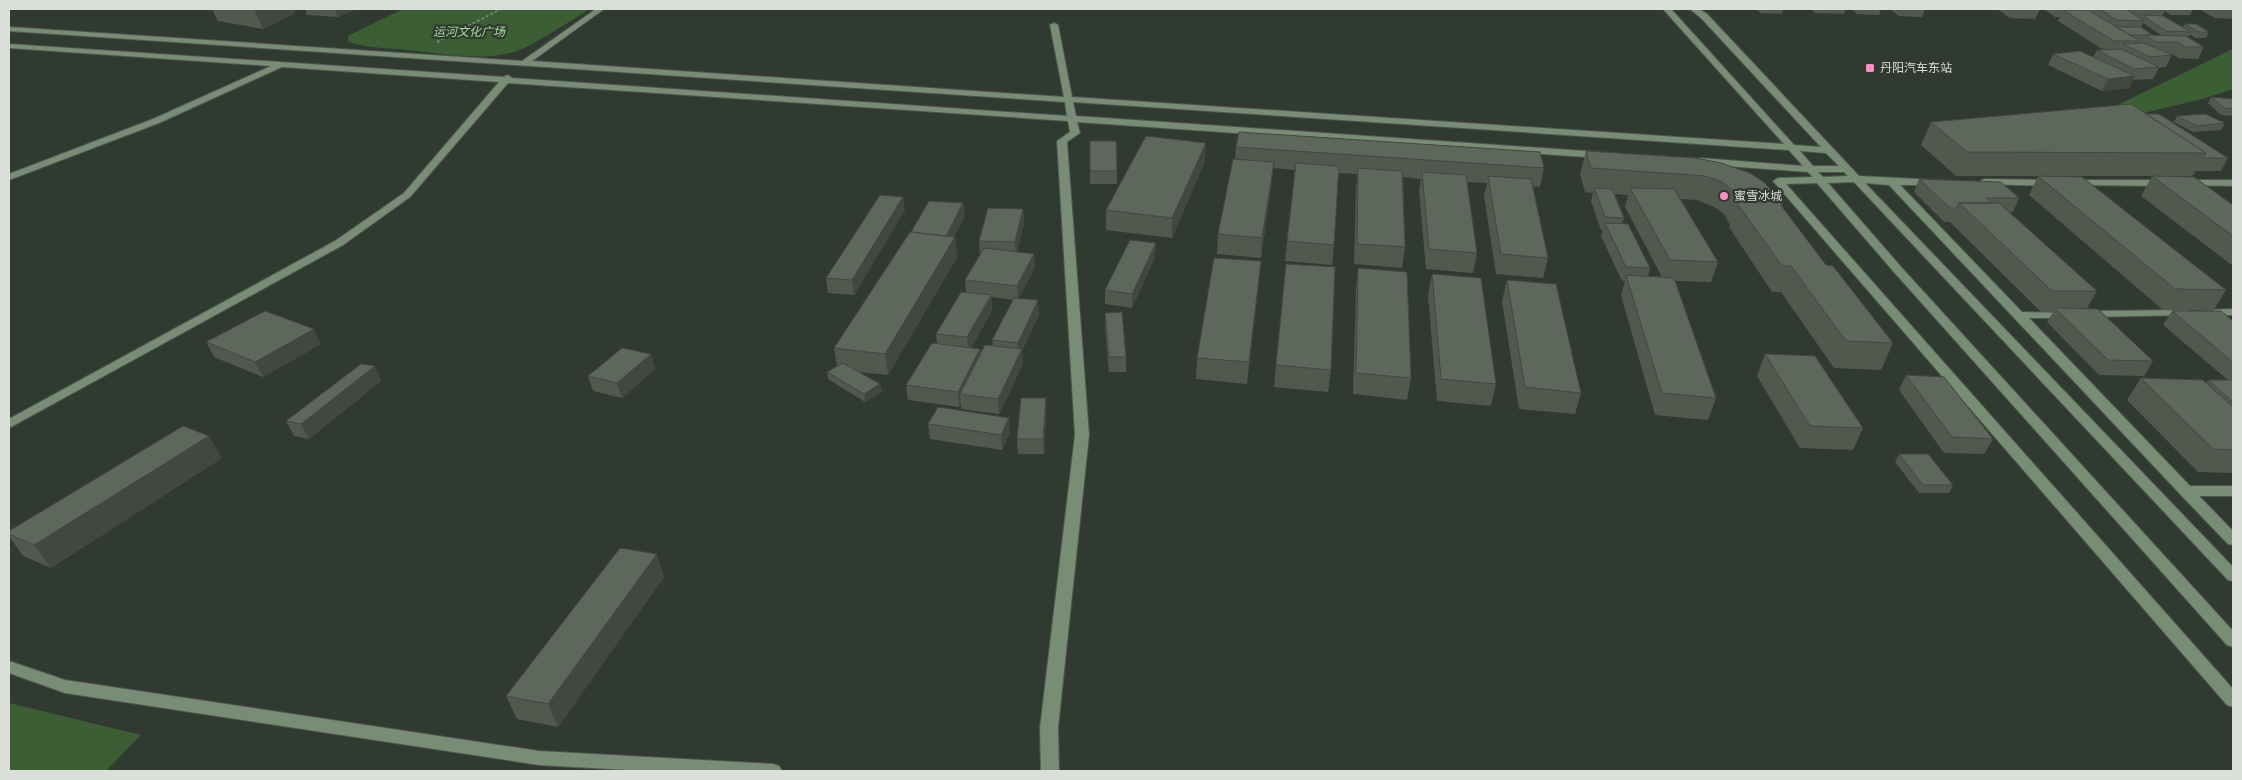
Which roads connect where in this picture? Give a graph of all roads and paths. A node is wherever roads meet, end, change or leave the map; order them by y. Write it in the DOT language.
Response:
graph roads {
  1 [pos="501,9"];
  2 [pos="600,9"];
  3 [pos="1666,9"];
  4 [pos="1694,9"];
  5 [pos="1054,25"];
  6 [pos="9,29"];
  7 [pos="435,43"];
  8 [pos="9,46"];
  9 [pos="315,49"];
  10 [pos="525,63"];
  11 [pos="282,65"];
  12 [pos="504,80"];
  13 [pos="1068,98"];
  14 [pos="1072,120"];
  15 [pos="1792,149"];
  16 [pos="1830,150"];
  17 [pos="1610,155"];
  18 [pos="1690,161"];
  19 [pos="1810,169"];
  20 [pos="1847,169"];
  21 [pos="9,177"];
  22 [pos="1819,179"];
  23 [pos="1857,179"];
  24 [pos="1892,182"];
  25 [pos="1941,182"];
  26 [pos="1970,182"];
  27 [pos="2233,183"];
  28 [pos="2233,312"];
  29 [pos="2018,315"];
  30 [pos="9,424"];
  31 [pos="2185,491"];
  32 [pos="2233,491"];
  33 [pos="2233,540"];
  34 [pos="2233,576"];
  35 [pos="2233,641"];
  36 [pos="9,667"];
  37 [pos="2233,700"];
  38 [pos="773,771"];
  39 [pos="1050,771"];
  1 -- 7 [label="path"];
  2 -- 10 [label="street"];
  3 -- 15 [label="street"];
  4 -- 16 [label="street"];
  5 -- 13 [label="street"];
  6 -- 9 [label="street"];
  8 -- 11 [label="street"];
  9 -- 10 [label="street"];
  9 -- 11 [label="street"];
  10 -- 12 [label="street"];
  10 -- 13 [label="street"];
  11 -- 12 [label="street"];
  11 -- 21 [label="street"];
  12 -- 14 [label="street"];
  12 -- 30 [label="street"];
  13 -- 14 [label="street"];
  13 -- 15 [label="street"];
  14 -- 17 [label="street"];
  14 -- 39 [label="street"];
  15 -- 16 [label="street"];
  15 -- 19 [label="street"];
  16 -- 20 [label="street"];
  18 -- 19 [label="street"];
  19 -- 20 [label="street"];
  19 -- 22 [label="street"];
  20 -- 23 [label="street"];
  22 -- 23 [label="street"];
  22 -- 35 [label="street"];
  22 -- 37 [label="street"];
  23 -- 24 [label="street"];
  23 -- 34 [label="street"];
  24 -- 25 [label="street"];
  24 -- 29 [label="street"];
  26 -- 27 [label="street"];
  28 -- 29 [label="street"];
  29 -- 31 [label="street"];
  31 -- 32 [label="street"];
  31 -- 33 [label="street"];
  36 -- 38 [label="street"];
}
